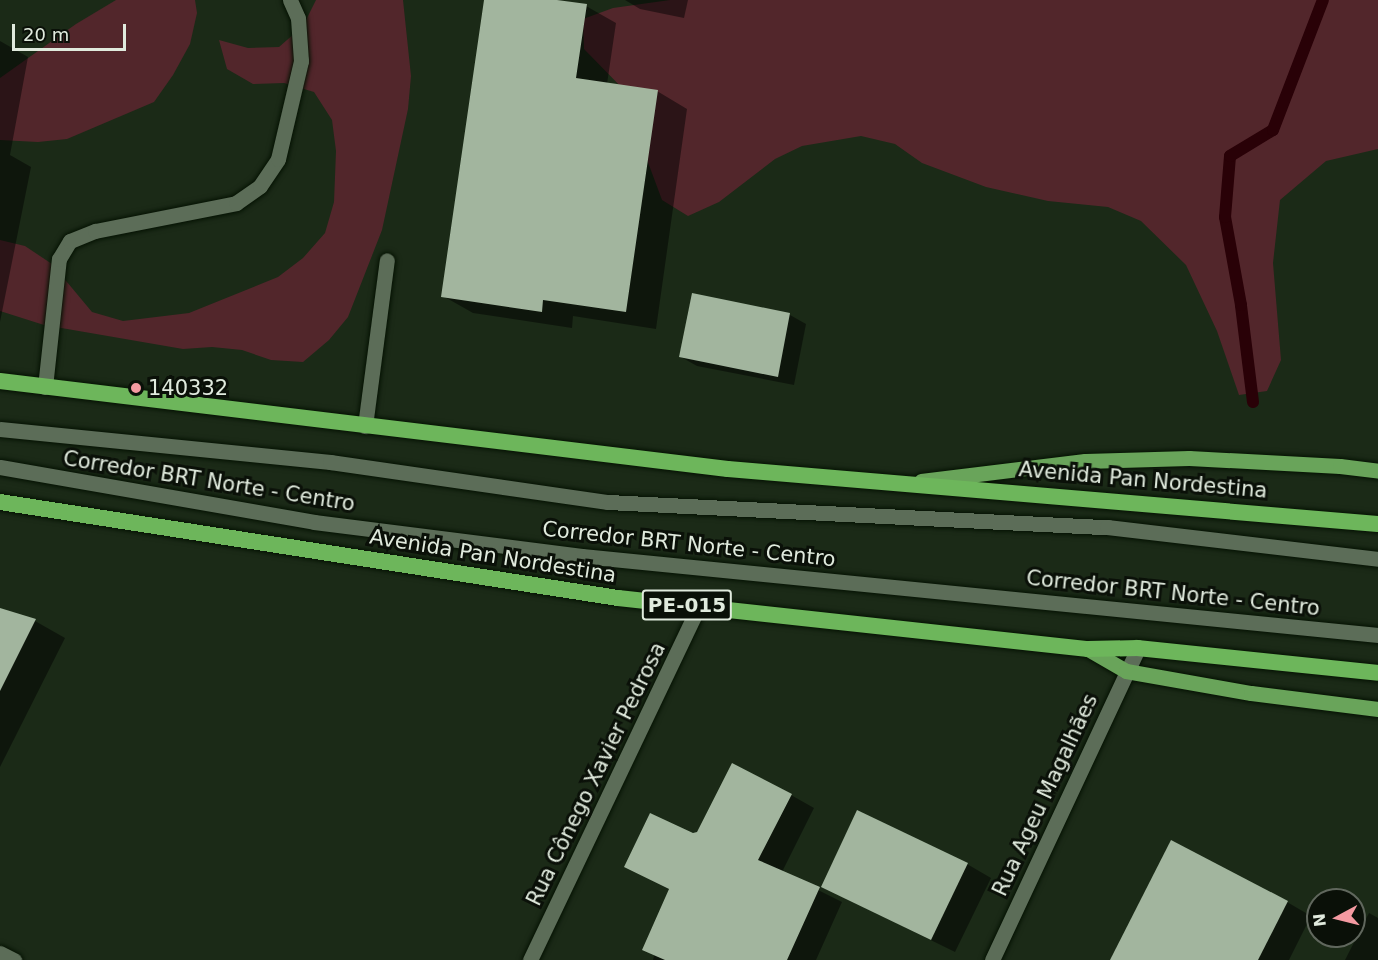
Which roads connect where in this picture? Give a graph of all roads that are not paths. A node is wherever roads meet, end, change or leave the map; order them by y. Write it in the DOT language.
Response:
graph roads {
  1 [pos="290,0"];
  2 [pos="387,260"];
  3 [pos="0,381"];
  4 [pos="45,387"];
  5 [pos="365,426"];
  6 [pos="0,429"];
  7 [pos="0,466"];
  8 [pos="1378,471"];
  9 [pos="905,483"];
  10 [pos="0,502"];
  11 [pos="1378,524"];
  12 [pos="1378,559"];
  13 [pos="699,606"];
  14 [pos="1378,635"];
  15 [pos="1138,648"];
  16 [pos="1088,649"];
  17 [pos="1126,671"];
  18 [pos="1378,673"];
  19 [pos="1378,709"];
  20 [pos="0,953"];
  21 [pos="14,960"];
  22 [pos="530,960"];
  23 [pos="992,960"];
  1 -- 4 [label="street"];
  2 -- 5 [label="street"];
  3 -- 4 [label="highway, Avenida Pan Nordestina"];
  4 -- 5 [label="highway, Avenida Pan Nordestina"];
  5 -- 9 [label="highway, Avenida Pan Nordestina"];
  6 -- 12 [label="street, Corredor BRT Norte - Centro"];
  7 -- 14 [label="street, Corredor BRT Norte - Centro"];
  8 -- 9 [label="main road, Avenida Pan Nordestina"];
  9 -- 11 [label="highway, Avenida Pan Nordestina"];
  10 -- 13 [label="highway, Avenida Pan Nordestina / PE-015"];
  13 -- 16 [label="highway, Avenida Pan Nordestina / PE-015"];
  13 -- 22 [label="street, Rua Cônego Xavier Pedrosa"];
  15 -- 16 [label="highway, Avenida Pan Nordestina / PE-015"];
  15 -- 17 [label="street, Rua Ageu Magalhães"];
  15 -- 18 [label="highway, Avenida Pan Nordestina / PE-015"];
  16 -- 17 [label="main road, Avenida Pan Nordestina"];
  17 -- 19 [label="main road, Avenida Pan Nordestina"];
  17 -- 23 [label="street, Rua Ageu Magalhães"];
  20 -- 21 [label="street"];
}
